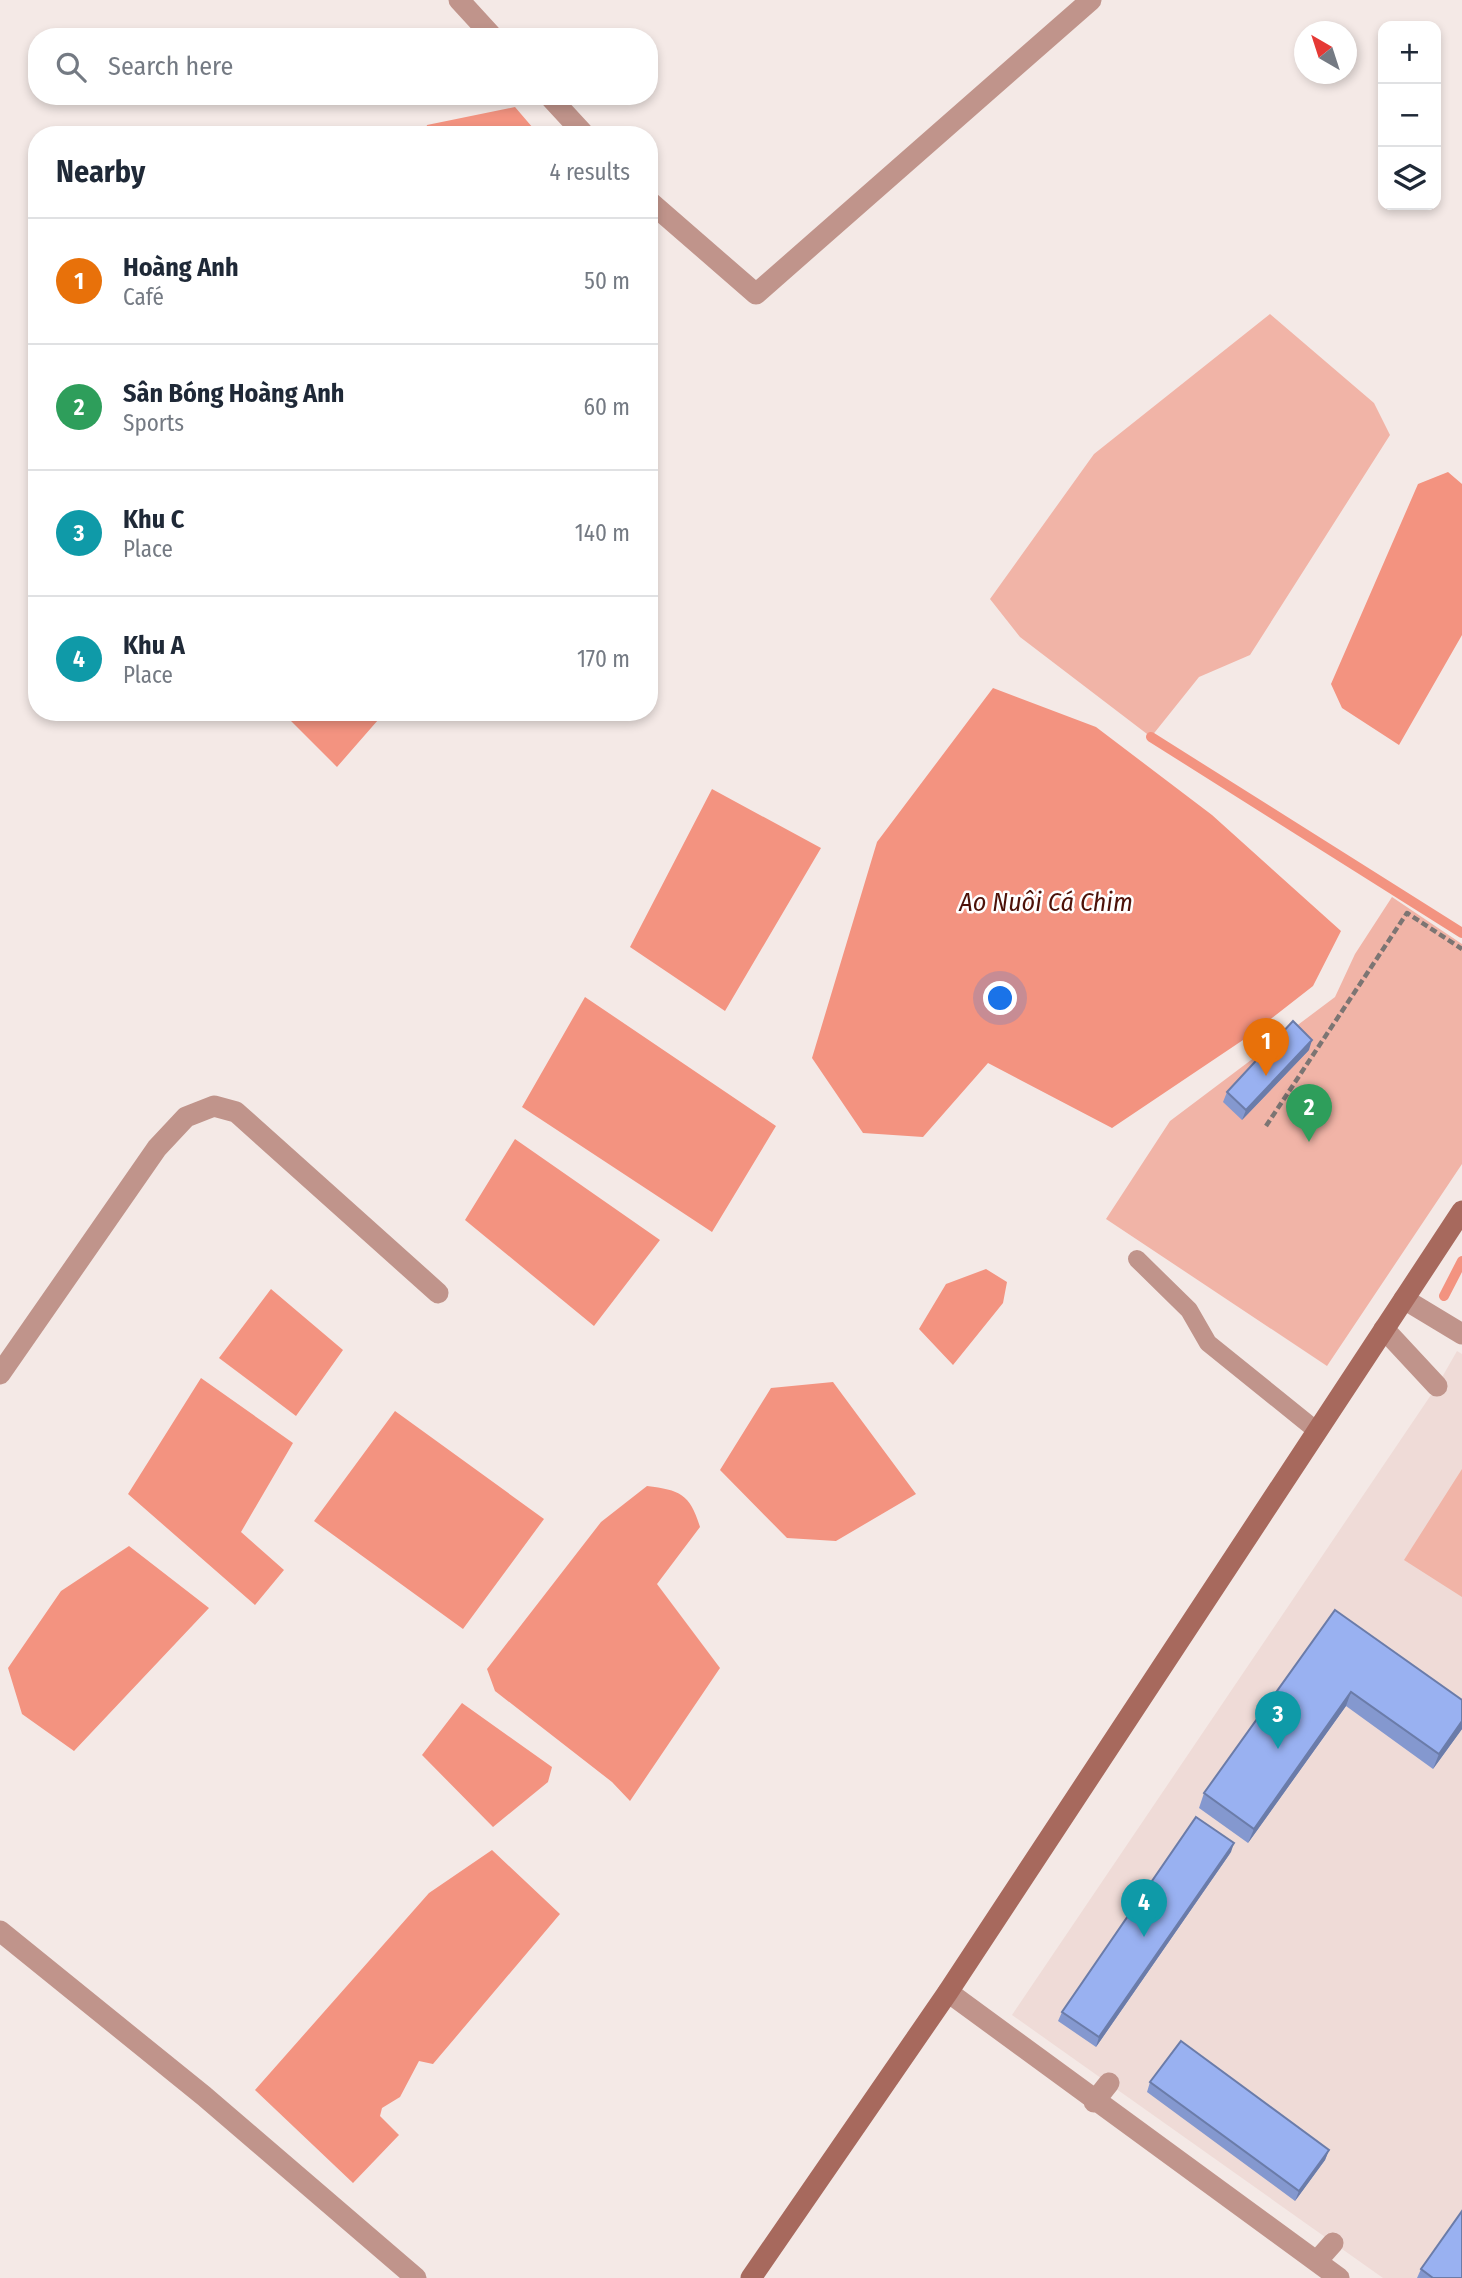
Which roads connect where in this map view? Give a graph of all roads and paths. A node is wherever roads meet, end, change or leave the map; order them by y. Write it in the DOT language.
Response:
graph roads {
  1 [pos="1091,0"];
  2 [pos="463,2"];
  3 [pos="485,28"];
  4 [pos="557,105"];
  5 [pos="577,126"];
  6 [pos="658,209"];
  7 [pos="1462,949"];
  8 [pos="1266,1126"];
  9 [pos="1462,1211"];
  10 [pos="1137,1259"];
  11 [pos="438,1293"];
  12 [pos="1404,1299"];
  13 [pos="1384,1329"];
  14 [pos="1462,1334"];
  15 [pos="0,1374"];
  16 [pos="1437,1386"];
  17 [pos="1317,1431"];
  18 [pos="0,1931"];
  19 [pos="948,1992"];
  20 [pos="1108,2083"];
  21 [pos="1094,2102"];
  22 [pos="1333,2243"];
  23 [pos="1317,2261"];
  24 [pos="416,2278"];
  25 [pos="751,2278"];
  26 [pos="1339,2278"];
  1 -- 6 [label="street"];
  2 -- 3 [label="street"];
  4 -- 5 [label="street"];
  7 -- 8 [label="path"];
  9 -- 12 [label="main road"];
  10 -- 17 [label="lane"];
  11 -- 15 [label="street"];
  12 -- 13 [label="main road"];
  12 -- 14 [label="street"];
  13 -- 16 [label="street"];
  13 -- 17 [label="main road"];
  17 -- 19 [label="main road"];
  18 -- 24 [label="street"];
  19 -- 21 [label="street"];
  19 -- 25 [label="main road"];
  20 -- 21 [label="street"];
  21 -- 23 [label="street"];
  22 -- 23 [label="street"];
  23 -- 26 [label="street"];
}
